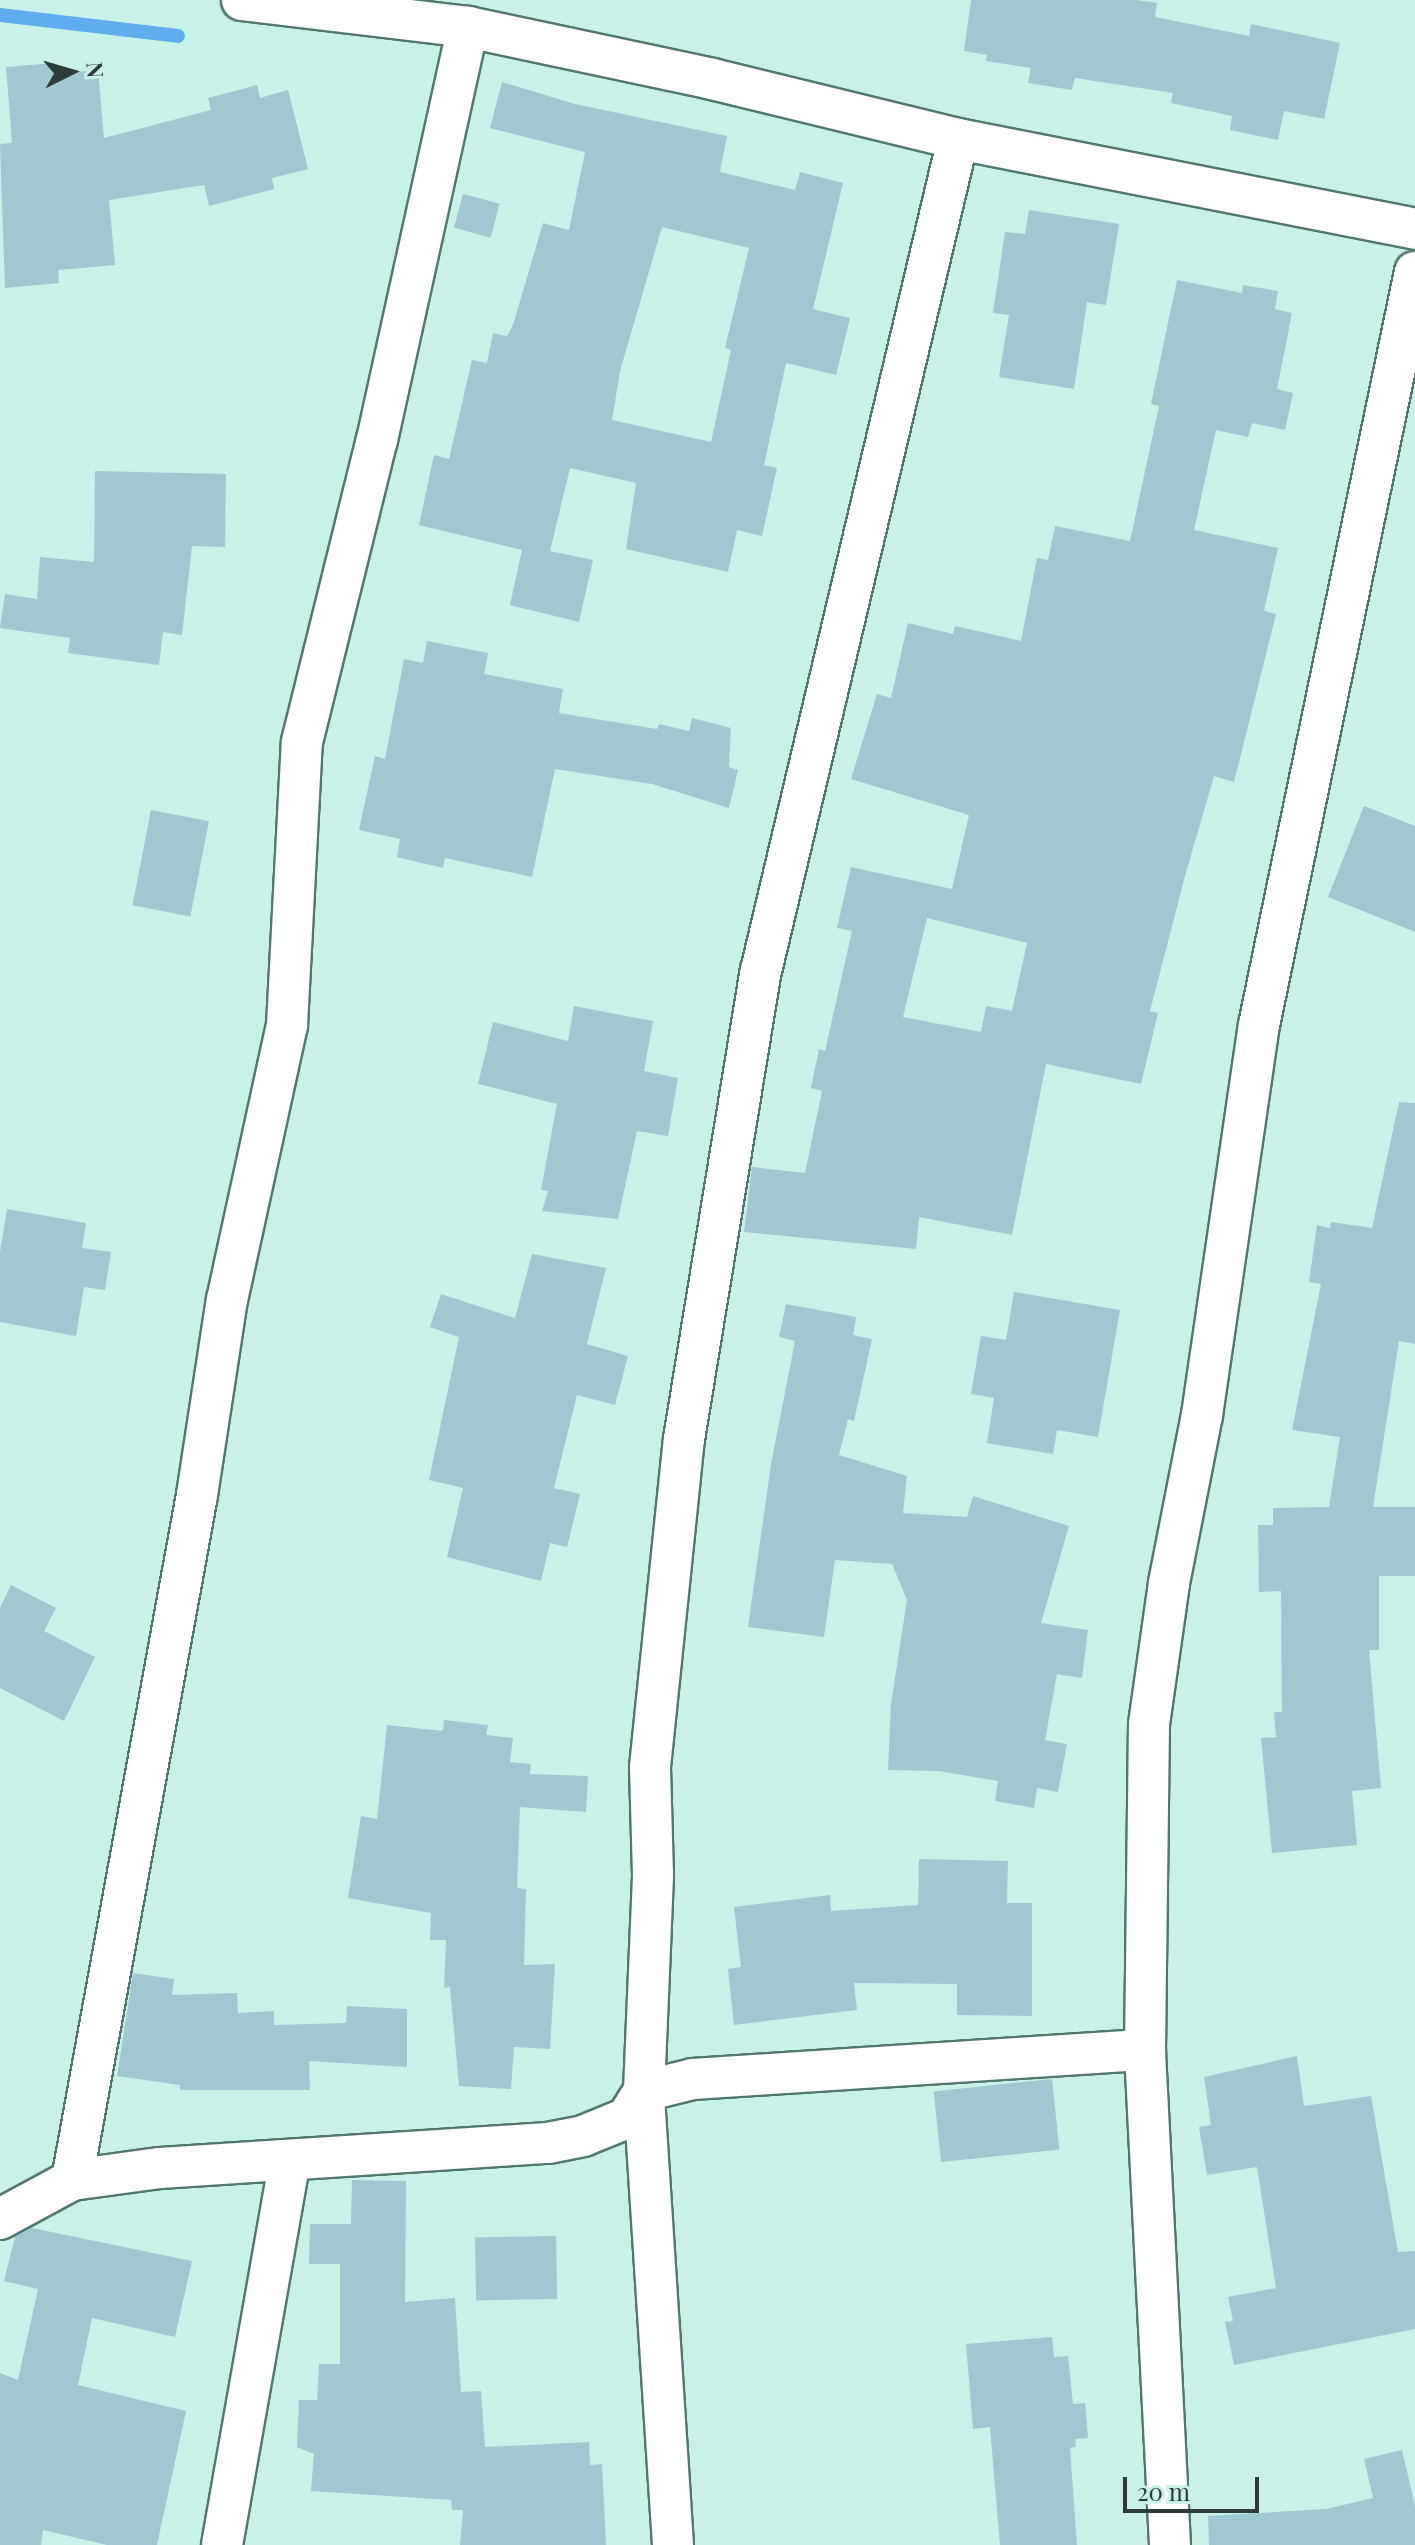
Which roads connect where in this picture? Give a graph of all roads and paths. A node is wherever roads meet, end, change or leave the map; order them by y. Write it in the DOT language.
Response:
graph roads {
  1 [pos="242,0"];
  2 [pos="291,3"];
  3 [pos="468,27"];
  4 [pos="958,139"];
  5 [pos="1415,229"];
  6 [pos="1415,272"];
  7 [pos="1145,2050"];
  8 [pos="644,2091"];
  9 [pos="290,2161"];
  10 [pos="72,2180"];
  11 [pos="0,2219"];
  12 [pos="222,2545"];
  13 [pos="673,2545"];
  14 [pos="1170,2545"];
  1 -- 2 [label="street"];
  2 -- 3 [label="street"];
  3 -- 4 [label="street"];
  3 -- 10 [label="street"];
  4 -- 5 [label="street"];
  4 -- 8 [label="street"];
  6 -- 7 [label="street"];
  7 -- 8 [label="street"];
  7 -- 14 [label="street"];
  8 -- 9 [label="street"];
  8 -- 13 [label="street"];
  9 -- 10 [label="street"];
  9 -- 12 [label="street"];
  10 -- 11 [label="street"];
}
